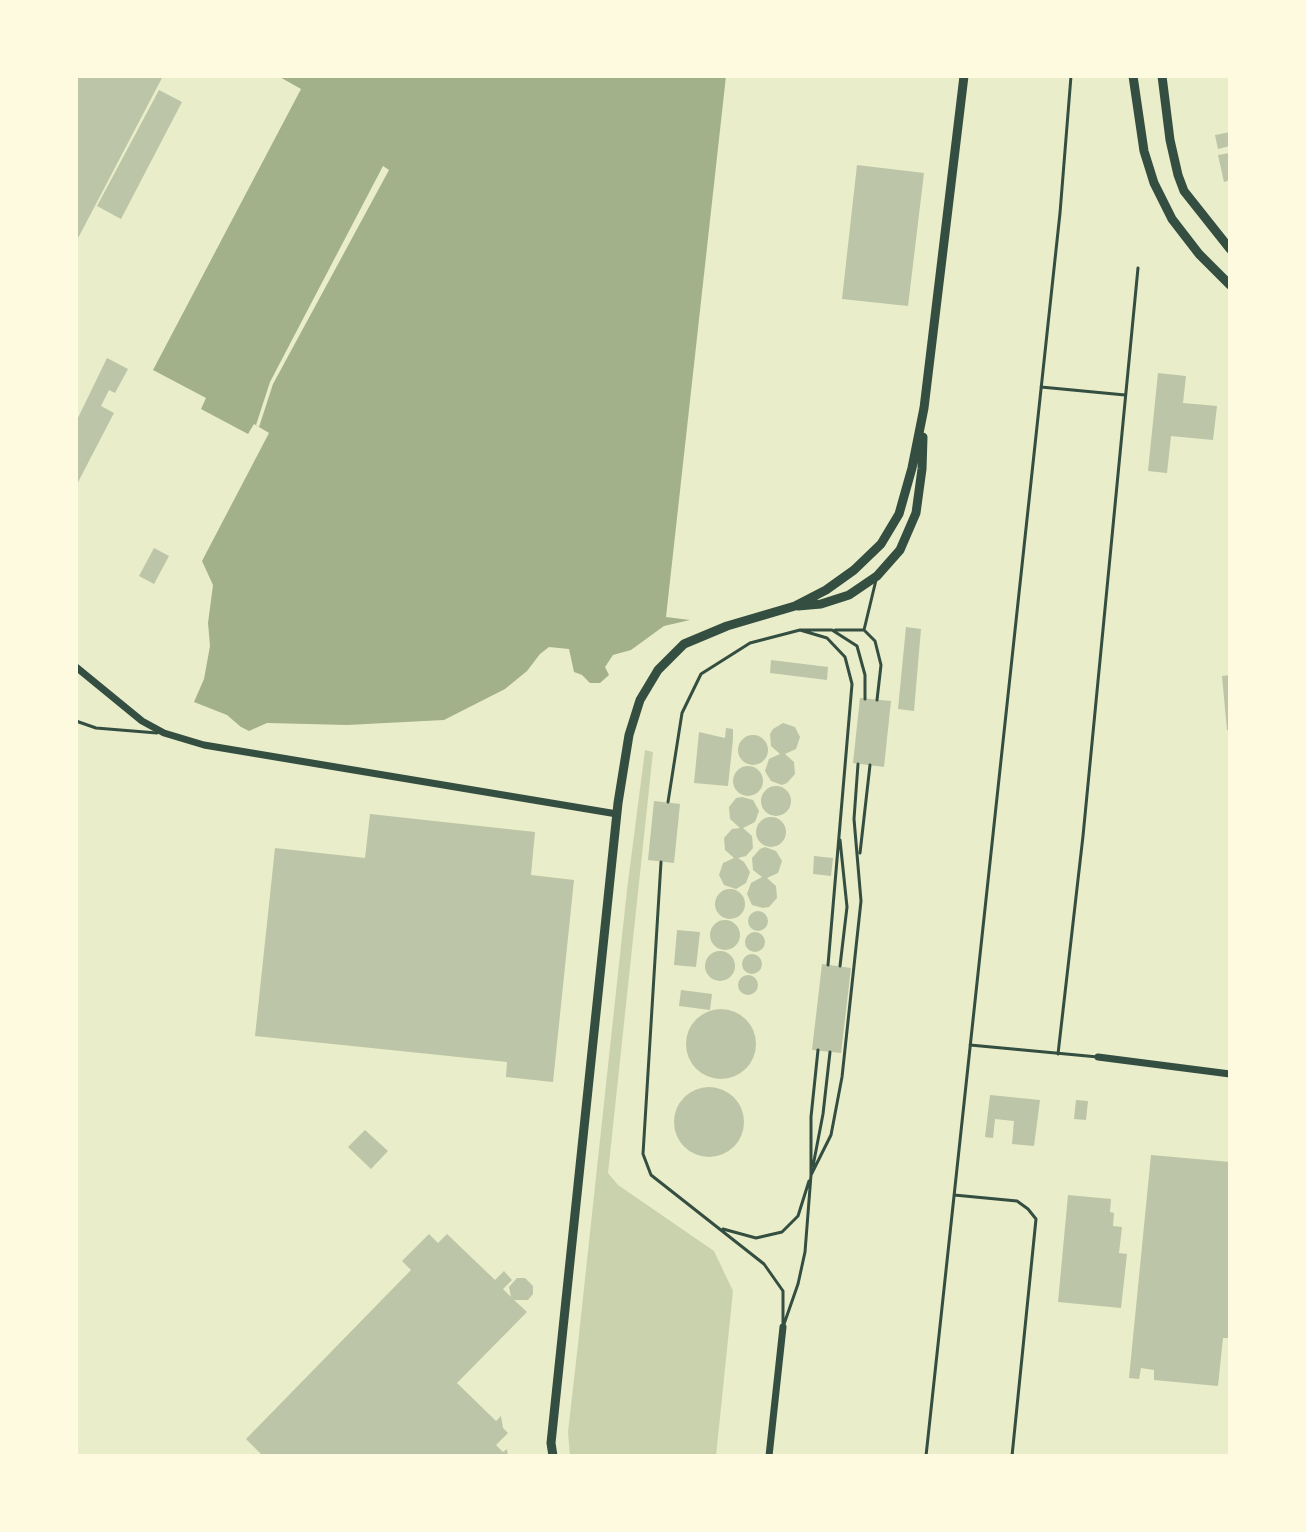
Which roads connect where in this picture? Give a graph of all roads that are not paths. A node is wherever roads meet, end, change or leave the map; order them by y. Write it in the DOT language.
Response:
graph roads {
  1 [pos="964,76"];
  2 [pos="1071,76"];
  3 [pos="1133,76"];
  4 [pos="1162,76"];
  5 [pos="1230,249"];
  6 [pos="1138,268"];
  7 [pos="1230,285"];
  8 [pos="1041,387"];
  9 [pos="1126,396"];
  10 [pos="924,408"];
  11 [pos="877,576"];
  12 [pos="795,606"];
  13 [pos="800,630"];
  14 [pos="832,630"];
  15 [pos="864,630"];
  16 [pos="76,667"];
  17 [pos="865,699"];
  18 [pos="877,700"];
  19 [pos="76,721"];
  20 [pos="164,733"];
  21 [pos="858,764"];
  22 [pos="870,765"];
  23 [pos="668,802"];
  24 [pos="617,814"];
  25 [pos="840,832"];
  26 [pos="859,860"];
  27 [pos="661,862"];
  28 [pos="828,965"];
  29 [pos="840,966"];
  30 [pos="970,1045"];
  31 [pos="818,1050"];
  32 [pos="830,1052"];
  33 [pos="1058,1054"];
  34 [pos="1098,1057"];
  35 [pos="1230,1071"];
  36 [pos="811,1175"];
  37 [pos="954,1195"];
  38 [pos="721,1229"];
  39 [pos="783,1327"];
  40 [pos="553,1456"];
  41 [pos="769,1456"];
  42 [pos="926,1456"];
  43 [pos="1012,1456"];
  1 -- 10 [label="street"];
  2 -- 8 [label="lane"];
  3 -- 7 [label="street"];
  4 -- 5 [label="street"];
  6 -- 9 [label="lane"];
  8 -- 9 [label="lane"];
  8 -- 30 [label="lane"];
  9 -- 33 [label="lane"];
  10 -- 11 [label="street"];
  10 -- 12 [label="street"];
  11 -- 12 [label="street"];
  11 -- 15 [label="lane"];
  12 -- 24 [label="street"];
  13 -- 14 [label="lane"];
  13 -- 23 [label="lane"];
  13 -- 25 [label="lane"];
  14 -- 15 [label="lane"];
  14 -- 17 [label="lane"];
  15 -- 18 [label="lane"];
  16 -- 20 [label="street"];
  19 -- 20 [label="lane"];
  20 -- 24 [label="street"];
  21 -- 26 [label="lane"];
  22 -- 26 [label="lane"];
  24 -- 40 [label="street"];
  25 -- 28 [label="lane"];
  25 -- 29 [label="lane"];
  26 -- 36 [label="lane"];
  27 -- 38 [label="lane"];
  30 -- 33 [label="lane"];
  30 -- 37 [label="lane"];
  31 -- 36 [label="lane"];
  32 -- 36 [label="lane"];
  33 -- 34 [label="lane"];
  34 -- 35 [label="street"];
  36 -- 38 [label="lane"];
  36 -- 39 [label="lane"];
  37 -- 42 [label="lane"];
  37 -- 43 [label="lane"];
  38 -- 39 [label="lane"];
  39 -- 41 [label="street"];
}
